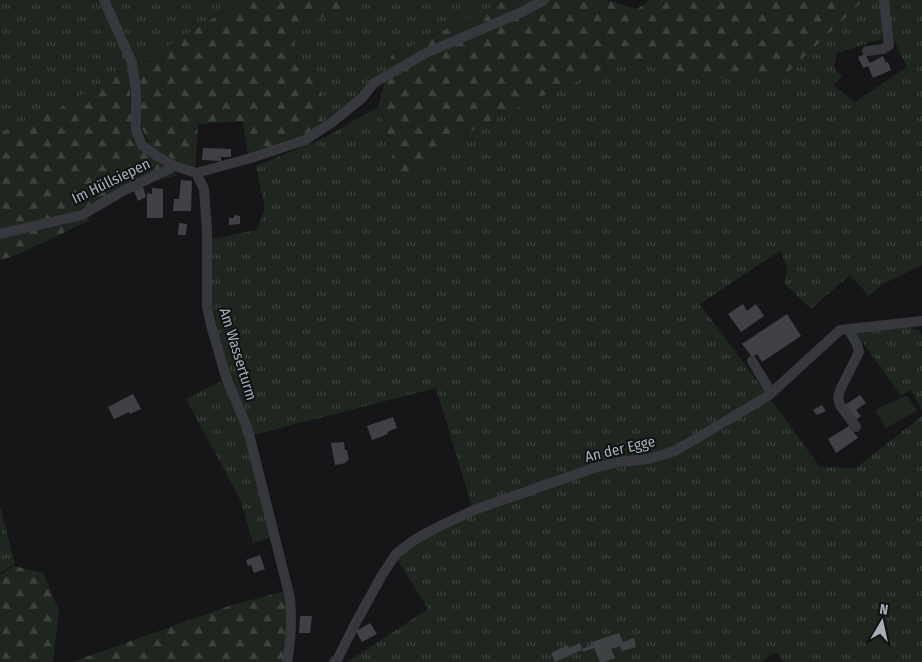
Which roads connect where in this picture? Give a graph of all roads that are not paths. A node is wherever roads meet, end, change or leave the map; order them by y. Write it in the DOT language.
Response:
graph roads {
  1 [pos="104,0"];
  2 [pos="544,0"];
  3 [pos="884,0"];
  4 [pos="867,51"];
  5 [pos="175,166"];
  6 [pos="196,173"];
  7 [pos="0,234"];
  8 [pos="922,321"];
  9 [pos="850,329"];
  10 [pos="752,361"];
  11 [pos="772,392"];
  12 [pos="856,427"];
  13 [pos="287,662"];
  14 [pos="334,662"];
  1 -- 5 [label="street"];
  2 -- 6 [label="street"];
  3 -- 4 [label="street"];
  5 -- 6 [label="street"];
  5 -- 7 [label="street, Im Hüllsiepen"];
  6 -- 13 [label="street, Am Wasserturm"];
  8 -- 9 [label="street, An der Egge"];
  9 -- 11 [label="street, An der Egge"];
  9 -- 12 [label="street"];
  10 -- 11 [label="street"];
  11 -- 14 [label="street, An der Egge"];
}
